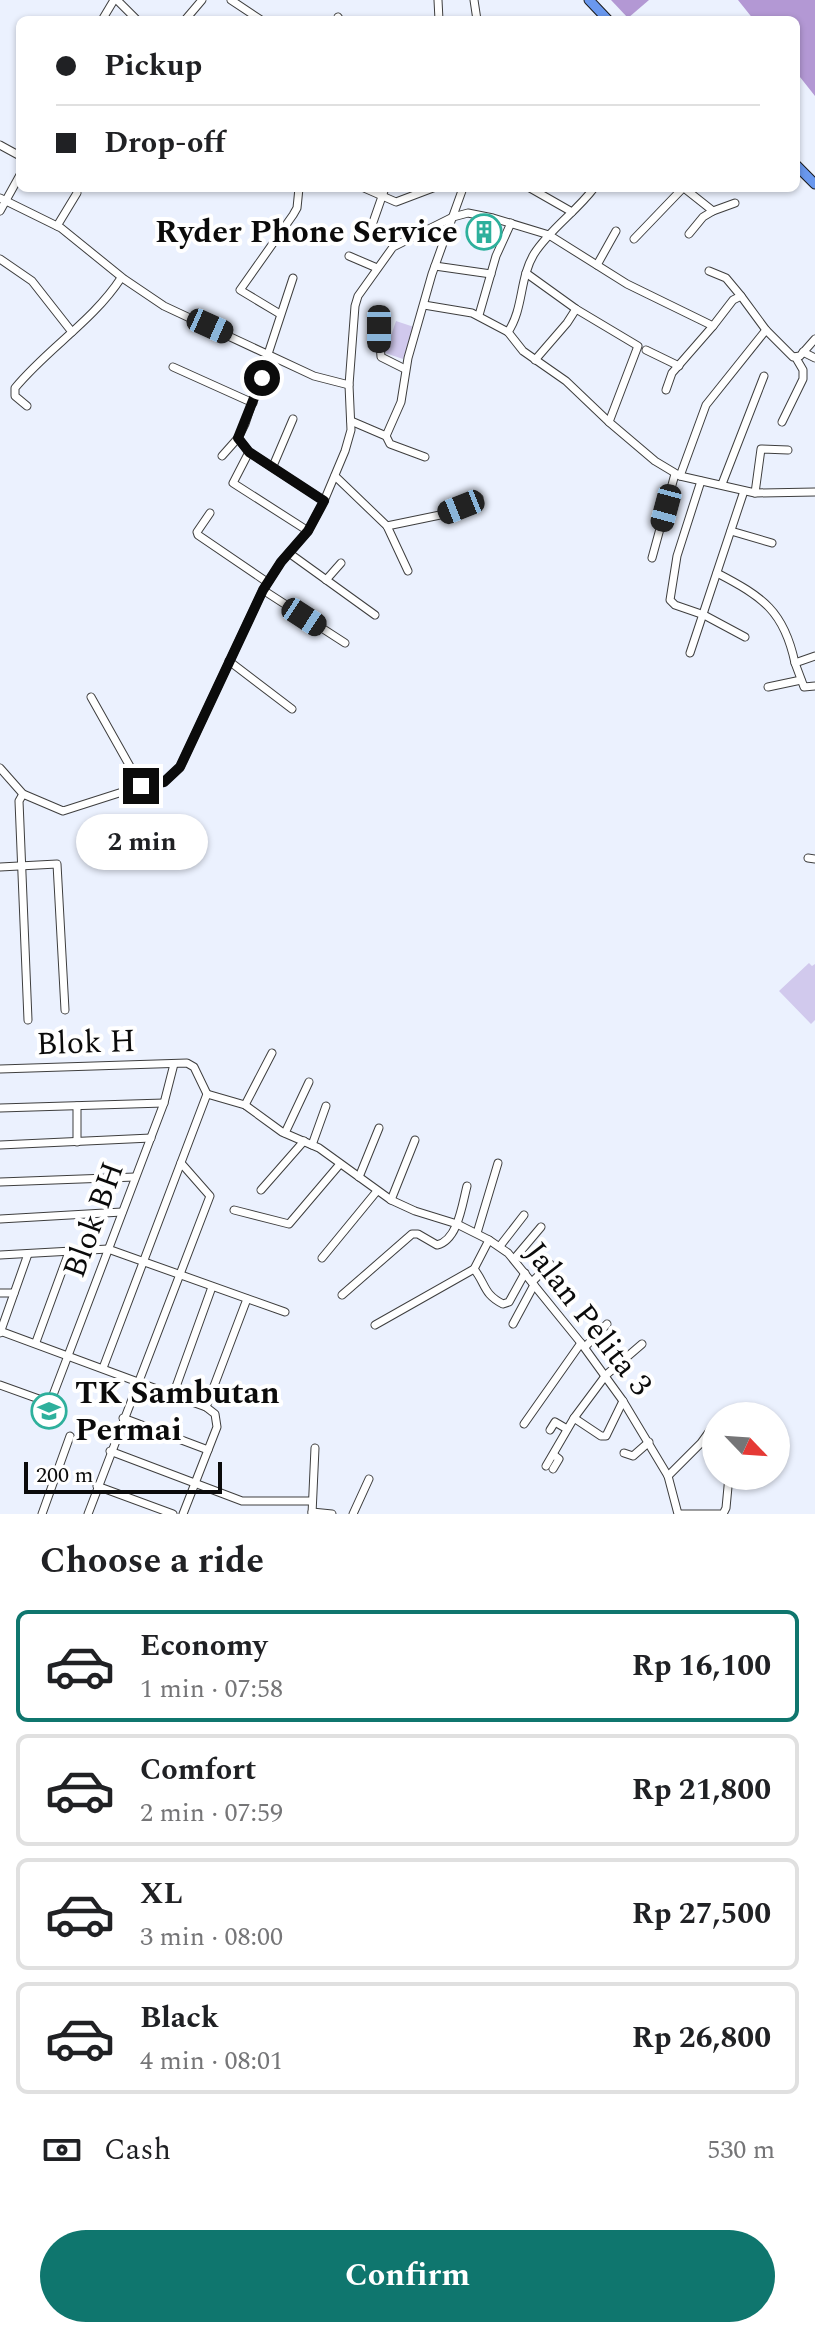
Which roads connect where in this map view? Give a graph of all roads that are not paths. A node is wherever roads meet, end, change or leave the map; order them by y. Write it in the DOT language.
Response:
graph roads {
  1 [pos="115,0"];
  2 [pos="202,0"];
  3 [pos="231,0"];
  4 [pos="589,0"];
  5 [pos="133,16"];
  6 [pos="188,16"];
  7 [pos="255,16"];
  8 [pos="604,16"];
  9 [pos="800,169"];
  10 [pos="16,181"];
  11 [pos="815,184"];
  12 [pos="299,192"];
  13 [pos="372,192"];
  14 [pos="384,192"];
  15 [pos="422,192"];
  16 [pos="459,192"];
  17 [pos="537,192"];
  18 [pos="590,192"];
  19 [pos="679,192"];
  20 [pos="688,192"];
  21 [pos="77,193"];
  22 [pos="383,197"];
  23 [pos="3,199"];
  24 [pos="735,203"];
  25 [pos="0,211"];
  26 [pos="713,211"];
  27 [pos="572,212"];
  28 [pos="453,217"];
  29 [pos="511,223"];
  30 [pos="57,226"];
  31 [pos="371,228"];
  32 [pos="616,231"];
  33 [pos="689,234"];
  34 [pos="549,235"];
  35 [pos="634,239"];
  36 [pos="349,256"];
  37 [pos="0,259"];
  38 [pos="597,265"];
  39 [pos="435,266"];
  40 [pos="377,268"];
  41 [pos="709,271"];
  42 [pos="526,273"];
  43 [pos="491,274"];
  44 [pos="121,278"];
  45 [pos="293,278"];
  46 [pos="741,296"];
  47 [pos="424,305"];
  48 [pos="576,309"];
  49 [pos="280,314"];
  50 [pos="479,315"];
  51 [pos="713,326"];
  52 [pos="379,329"];
  53 [pos="766,330"];
  54 [pos="72,332"];
  55 [pos="508,332"];
  56 [pos="815,339"];
  57 [pos="642,348"];
  58 [pos="270,353"];
  59 [pos="800,355"];
  60 [pos="815,358"];
  61 [pos="535,360"];
  62 [pos="679,366"];
  63 [pos="173,367"];
  64 [pos="405,369"];
  65 [pos="764,376"];
  66 [pos="349,385"];
  67 [pos="666,390"];
  68 [pos="253,403"];
  69 [pos="27,406"];
  70 [pos="293,419"];
  71 [pos="351,421"];
  72 [pos="782,422"];
  73 [pos="610,424"];
  74 [pos="386,436"];
  75 [pos="238,438"];
  76 [pos="788,450"];
  77 [pos="249,452"];
  78 [pos="222,456"];
  79 [pos="425,457"];
  80 [pos="273,466"];
  81 [pos="678,475"];
  82 [pos="335,476"];
  83 [pos="701,481"];
  84 [pos="722,484"];
  85 [pos="744,491"];
  86 [pos="815,492"];
  87 [pos="755,493"];
  88 [pos="479,498"];
  89 [pos="324,501"];
  90 [pos="210,513"];
  91 [pos="387,526"];
  92 [pos="308,531"];
  93 [pos="731,531"];
  94 [pos="772,543"];
  95 [pos="289,553"];
  96 [pos="652,558"];
  97 [pos="341,563"];
  98 [pos="408,571"];
  99 [pos="717,573"];
  100 [pos="326,580"];
  101 [pos="265,586"];
  102 [pos="375,615"];
  103 [pos="704,615"];
  104 [pos="745,637"];
  105 [pos="345,643"];
  106 [pos="690,653"];
  107 [pos="815,656"];
  108 [pos="229,661"];
  109 [pos="795,663"];
  110 [pos="801,680"];
  111 [pos="815,686"];
  112 [pos="768,687"];
  113 [pos="91,697"];
  114 [pos="292,709"];
  115 [pos="0,768"];
  116 [pos="141,786"];
  117 [pos="23,794"];
  118 [pos="21,866"];
  119 [pos="0,867"];
  120 [pos="65,1010"];
  121 [pos="28,1020"];
  122 [pos="272,1053"];
  123 [pos="174,1064"];
  124 [pos="0,1069"];
  125 [pos="309,1082"];
  126 [pos="207,1094"];
  127 [pos="164,1103"];
  128 [pos="245,1105"];
  129 [pos="77,1106"];
  130 [pos="326,1106"];
  131 [pos="0,1108"];
  132 [pos="379,1128"];
  133 [pos="285,1133"];
  134 [pos="151,1138"];
  135 [pos="415,1140"];
  136 [pos="77,1142"];
  137 [pos="308,1143"];
  138 [pos="0,1145"];
  139 [pos="181,1163"];
  140 [pos="498,1163"];
  141 [pos="340,1164"];
  142 [pos="135,1177"];
  143 [pos="359,1177"];
  144 [pos="0,1182"];
  145 [pos="467,1186"];
  146 [pos="261,1190"];
  147 [pos="377,1191"];
  148 [pos="391,1200"];
  149 [pos="234,1210"];
  150 [pos="122,1212"];
  151 [pos="524,1215"];
  152 [pos="0,1219"];
  153 [pos="457,1224"];
  154 [pos="541,1227"];
  155 [pos="477,1233"];
  156 [pos="489,1240"];
  157 [pos="500,1246"];
  158 [pos="108,1249"];
  159 [pos="69,1252"];
  160 [pos="28,1254"];
  161 [pos="0,1255"];
  162 [pos="322,1258"];
  163 [pos="514,1259"];
  164 [pos="143,1262"];
  165 [pos="550,1264"];
  166 [pos="474,1269"];
  167 [pos="525,1273"];
  168 [pos="180,1275"];
  169 [pos="533,1284"];
  170 [pos="212,1287"];
  171 [pos="0,1293"];
  172 [pos="14,1293"];
  173 [pos="342,1295"];
  174 [pos="247,1299"];
  175 [pos="285,1312"];
  176 [pos="513,1324"];
  177 [pos="607,1324"];
  178 [pos="375,1325"];
  179 [pos="0,1331"];
  180 [pos="36,1342"];
  181 [pos="642,1344"];
  182 [pos="583,1345"];
  183 [pos="70,1355"];
  184 [pos="103,1368"];
  185 [pos="606,1375"];
  186 [pos="138,1382"];
  187 [pos="0,1385"];
  188 [pos="173,1395"];
  189 [pos="623,1401"];
  190 [pos="206,1407"];
  191 [pos="123,1418"];
  192 [pos="574,1418"];
  193 [pos="524,1424"];
  194 [pos="567,1429"];
  195 [pos="550,1430"];
  196 [pos="70,1436"];
  197 [pos="649,1442"];
  198 [pos="702,1442"];
  199 [pos="315,1448"];
  200 [pos="208,1450"];
  201 [pos="110,1451"];
  202 [pos="624,1453"];
  203 [pos="550,1468"];
  204 [pos="668,1476"];
  205 [pos="369,1479"];
  206 [pos="195,1484"];
  207 [pos="97,1486"];
  208 [pos="728,1490"];
  209 [pos="311,1501"];
  210 [pos="312,1513"];
  211 [pos="42,1514"];
  212 [pos="88,1514"];
  213 [pos="173,1514"];
  214 [pos="183,1514"];
  215 [pos="332,1514"];
  216 [pos="353,1514"];
  217 [pos="679,1514"];
  1 -- 5 [label="street"];
  2 -- 6 [label="street"];
  3 -- 7 [label="street"];
  4 -- 8 [label="main road"];
  9 -- 11 [label="main road"];
  10 -- 23 [label="street"];
  12 -- 49 [label="street"];
  13 -- 22 [label="street"];
  14 -- 22 [label="street"];
  15 -- 22 [label="street"];
  16 -- 28 [label="street"];
  17 -- 27 [label="street"];
  18 -- 27 [label="street"];
  19 -- 35 [label="street"];
  20 -- 26 [label="street"];
  21 -- 30 [label="street"];
  22 -- 31 [label="street"];
  23 -- 25 [label="street"];
  23 -- 30 [label="street"];
  24 -- 26 [label="street"];
  26 -- 33 [label="street"];
  27 -- 34 [label="street"];
  28 -- 29 [label="street"];
  28 -- 39 [label="street"];
  28 -- 40 [label="street"];
  29 -- 34 [label="street"];
  29 -- 43 [label="street"];
  30 -- 44 [label="street"];
  32 -- 38 [label="street"];
  34 -- 38 [label="street"];
  34 -- 42 [label="street"];
  36 -- 40 [label="street"];
  37 -- 54 [label="street"];
  38 -- 51 [label="street"];
  39 -- 43 [label="street"];
  39 -- 47 [label="street"];
  40 -- 66 [label="street"];
  41 -- 46 [label="street"];
  42 -- 48 [label="street"];
  42 -- 55 [label="street"];
  43 -- 50 [label="street"];
  44 -- 54 [label="street"];
  44 -- 58 [label="street"];
  45 -- 49 [label="street"];
  46 -- 51 [label="street"];
  46 -- 53 [label="street"];
  47 -- 50 [label="street"];
  47 -- 64 [label="street"];
  48 -- 57 [label="street"];
  48 -- 61 [label="street"];
  49 -- 58 [label="street"];
  50 -- 55 [label="street"];
  51 -- 62 [label="street"];
  52 -- 64 [label="street"];
  53 -- 59 [label="street"];
  53 -- 81 [label="street"];
  54 -- 69 [label="street"];
  55 -- 61 [label="street"];
  56 -- 59 [label="street"];
  57 -- 62 [label="street"];
  57 -- 73 [label="street"];
  58 -- 66 [label="street"];
  58 -- 68 [label="street"];
  59 -- 60 [label="street"];
  59 -- 72 [label="street"];
  61 -- 73 [label="street"];
  62 -- 67 [label="street"];
  63 -- 68 [label="street"];
  64 -- 74 [label="street"];
  65 -- 84 [label="street"];
  66 -- 71 [label="street"];
  68 -- 75 [label="street"];
  70 -- 80 [label="street"];
  71 -- 74 [label="street"];
  71 -- 82 [label="street"];
  73 -- 81 [label="street"];
  74 -- 79 [label="street"];
  75 -- 77 [label="street"];
  75 -- 78 [label="street"];
  76 -- 87 [label="street"];
  77 -- 80 [label="street"];
  77 -- 92 [label="street"];
  80 -- 89 [label="street"];
  81 -- 83 [label="street"];
  81 -- 96 [label="street"];
  82 -- 89 [label="street"];
  82 -- 91 [label="street"];
  83 -- 84 [label="street"];
  83 -- 103 [label="street"];
  84 -- 85 [label="street"];
  85 -- 87 [label="street"];
  85 -- 93 [label="street"];
  86 -- 87 [label="street"];
  88 -- 91 [label="street"];
  89 -- 92 [label="street"];
  90 -- 101 [label="street"];
  91 -- 98 [label="street"];
  92 -- 95 [label="street"];
  93 -- 94 [label="street"];
  93 -- 99 [label="street"];
  95 -- 100 [label="street"];
  95 -- 101 [label="street"];
  97 -- 100 [label="street"];
  99 -- 103 [label="street"];
  99 -- 109 [label="street"];
  100 -- 102 [label="street"];
  101 -- 105 [label="street"];
  101 -- 108 [label="street"];
  103 -- 104 [label="street"];
  103 -- 106 [label="street"];
  107 -- 109 [label="street"];
  108 -- 114 [label="street"];
  108 -- 116 [label="street"];
  109 -- 110 [label="street"];
  110 -- 111 [label="street"];
  110 -- 112 [label="street"];
  113 -- 116 [label="street"];
  115 -- 117 [label="street"];
  116 -- 117 [label="street"];
  117 -- 118 [label="street"];
  118 -- 119 [label="street"];
  118 -- 120 [label="street"];
  118 -- 121 [label="street"];
  122 -- 128 [label="street"];
  123 -- 124 [label="street, Blok H"];
  123 -- 126 [label="street"];
  123 -- 127 [label="street, Blok BH"];
  125 -- 133 [label="street"];
  126 -- 128 [label="street, Jalan Pelita 3"];
  126 -- 139 [label="street"];
  127 -- 129 [label="street"];
  127 -- 134 [label="street, Blok BH"];
  128 -- 133 [label="street, Jalan Pelita 3"];
  129 -- 131 [label="street"];
  129 -- 136 [label="street"];
  130 -- 137 [label="street"];
  132 -- 143 [label="street"];
  133 -- 137 [label="street, Jalan Pelita 3"];
  134 -- 136 [label="street"];
  134 -- 142 [label="street, Blok BH"];
  135 -- 148 [label="street"];
  136 -- 138 [label="street"];
  137 -- 141 [label="street, Jalan Pelita 3"];
  137 -- 146 [label="street"];
  139 -- 164 [label="street"];
  139 -- 168 [label="street"];
  140 -- 155 [label="street"];
  141 -- 143 [label="street, Jalan Pelita 3"];
  141 -- 149 [label="street"];
  142 -- 144 [label="street"];
  142 -- 150 [label="street, Blok BH"];
  143 -- 147 [label="street, Jalan Pelita 3"];
  145 -- 153 [label="street"];
  147 -- 148 [label="street, Jalan Pelita 3"];
  147 -- 162 [label="street"];
  148 -- 153 [label="street, Jalan Pelita 3"];
  150 -- 152 [label="street"];
  150 -- 158 [label="street, Blok BH"];
  151 -- 157 [label="street"];
  153 -- 155 [label="street, Jalan Pelita 3"];
  153 -- 173 [label="street"];
  154 -- 163 [label="street"];
  155 -- 156 [label="street, Jalan Pelita 3"];
  156 -- 157 [label="street, Jalan Pelita 3"];
  156 -- 166 [label="street"];
  157 -- 163 [label="street, Jalan Pelita 3"];
  158 -- 159 [label="street"];
  158 -- 164 [label="street"];
  158 -- 183 [label="street, Blok BH"];
  159 -- 160 [label="street"];
  159 -- 180 [label="street"];
  160 -- 161 [label="street"];
  160 -- 172 [label="street"];
  163 -- 167 [label="street, Jalan Pelita 3"];
  164 -- 168 [label="street"];
  164 -- 184 [label="street"];
  165 -- 169 [label="street"];
  166 -- 167 [label="street"];
  166 -- 178 [label="street"];
  167 -- 169 [label="street, Jalan Pelita 3"];
  168 -- 170 [label="street"];
  168 -- 186 [label="street"];
  169 -- 176 [label="street"];
  169 -- 182 [label="street, Jalan Pelita 3"];
  170 -- 174 [label="street"];
  170 -- 188 [label="street"];
  171 -- 172 [label="street"];
  172 -- 179 [label="street"];
  174 -- 175 [label="street"];
  174 -- 190 [label="street"];
  177 -- 182 [label="street"];
  179 -- 180 [label="street"];
  180 -- 183 [label="street"];
  181 -- 185 [label="street"];
  182 -- 185 [label="street, Jalan Pelita 3"];
  182 -- 193 [label="street"];
  183 -- 184 [label="street"];
  183 -- 187 [label="street, Blok BH"];
  184 -- 186 [label="street"];
  185 -- 189 [label="street, Jalan Pelita 3"];
  185 -- 192 [label="street"];
  186 -- 188 [label="street"];
  186 -- 191 [label="street"];
  188 -- 190 [label="street"];
  189 -- 192 [label="street"];
  189 -- 197 [label="street, Jalan Pelita 3"];
  190 -- 200 [label="street"];
  191 -- 200 [label="street"];
  191 -- 201 [label="street"];
  192 -- 194 [label="street"];
  194 -- 195 [label="street"];
  194 -- 203 [label="street"];
  196 -- 211 [label="street"];
  197 -- 202 [label="street"];
  197 -- 204 [label="street, Jalan Pelita 3"];
  198 -- 204 [label="street"];
  199 -- 209 [label="street"];
  200 -- 206 [label="street"];
  201 -- 206 [label="street"];
  201 -- 207 [label="street"];
  204 -- 217 [label="street, Jalan Pelita 3"];
  205 -- 216 [label="street"];
  206 -- 209 [label="street"];
  206 -- 214 [label="street"];
  207 -- 212 [label="street"];
  207 -- 213 [label="street"];
  208 -- 217 [label="street"];
  209 -- 210 [label="street"];
  210 -- 215 [label="street"];
}
